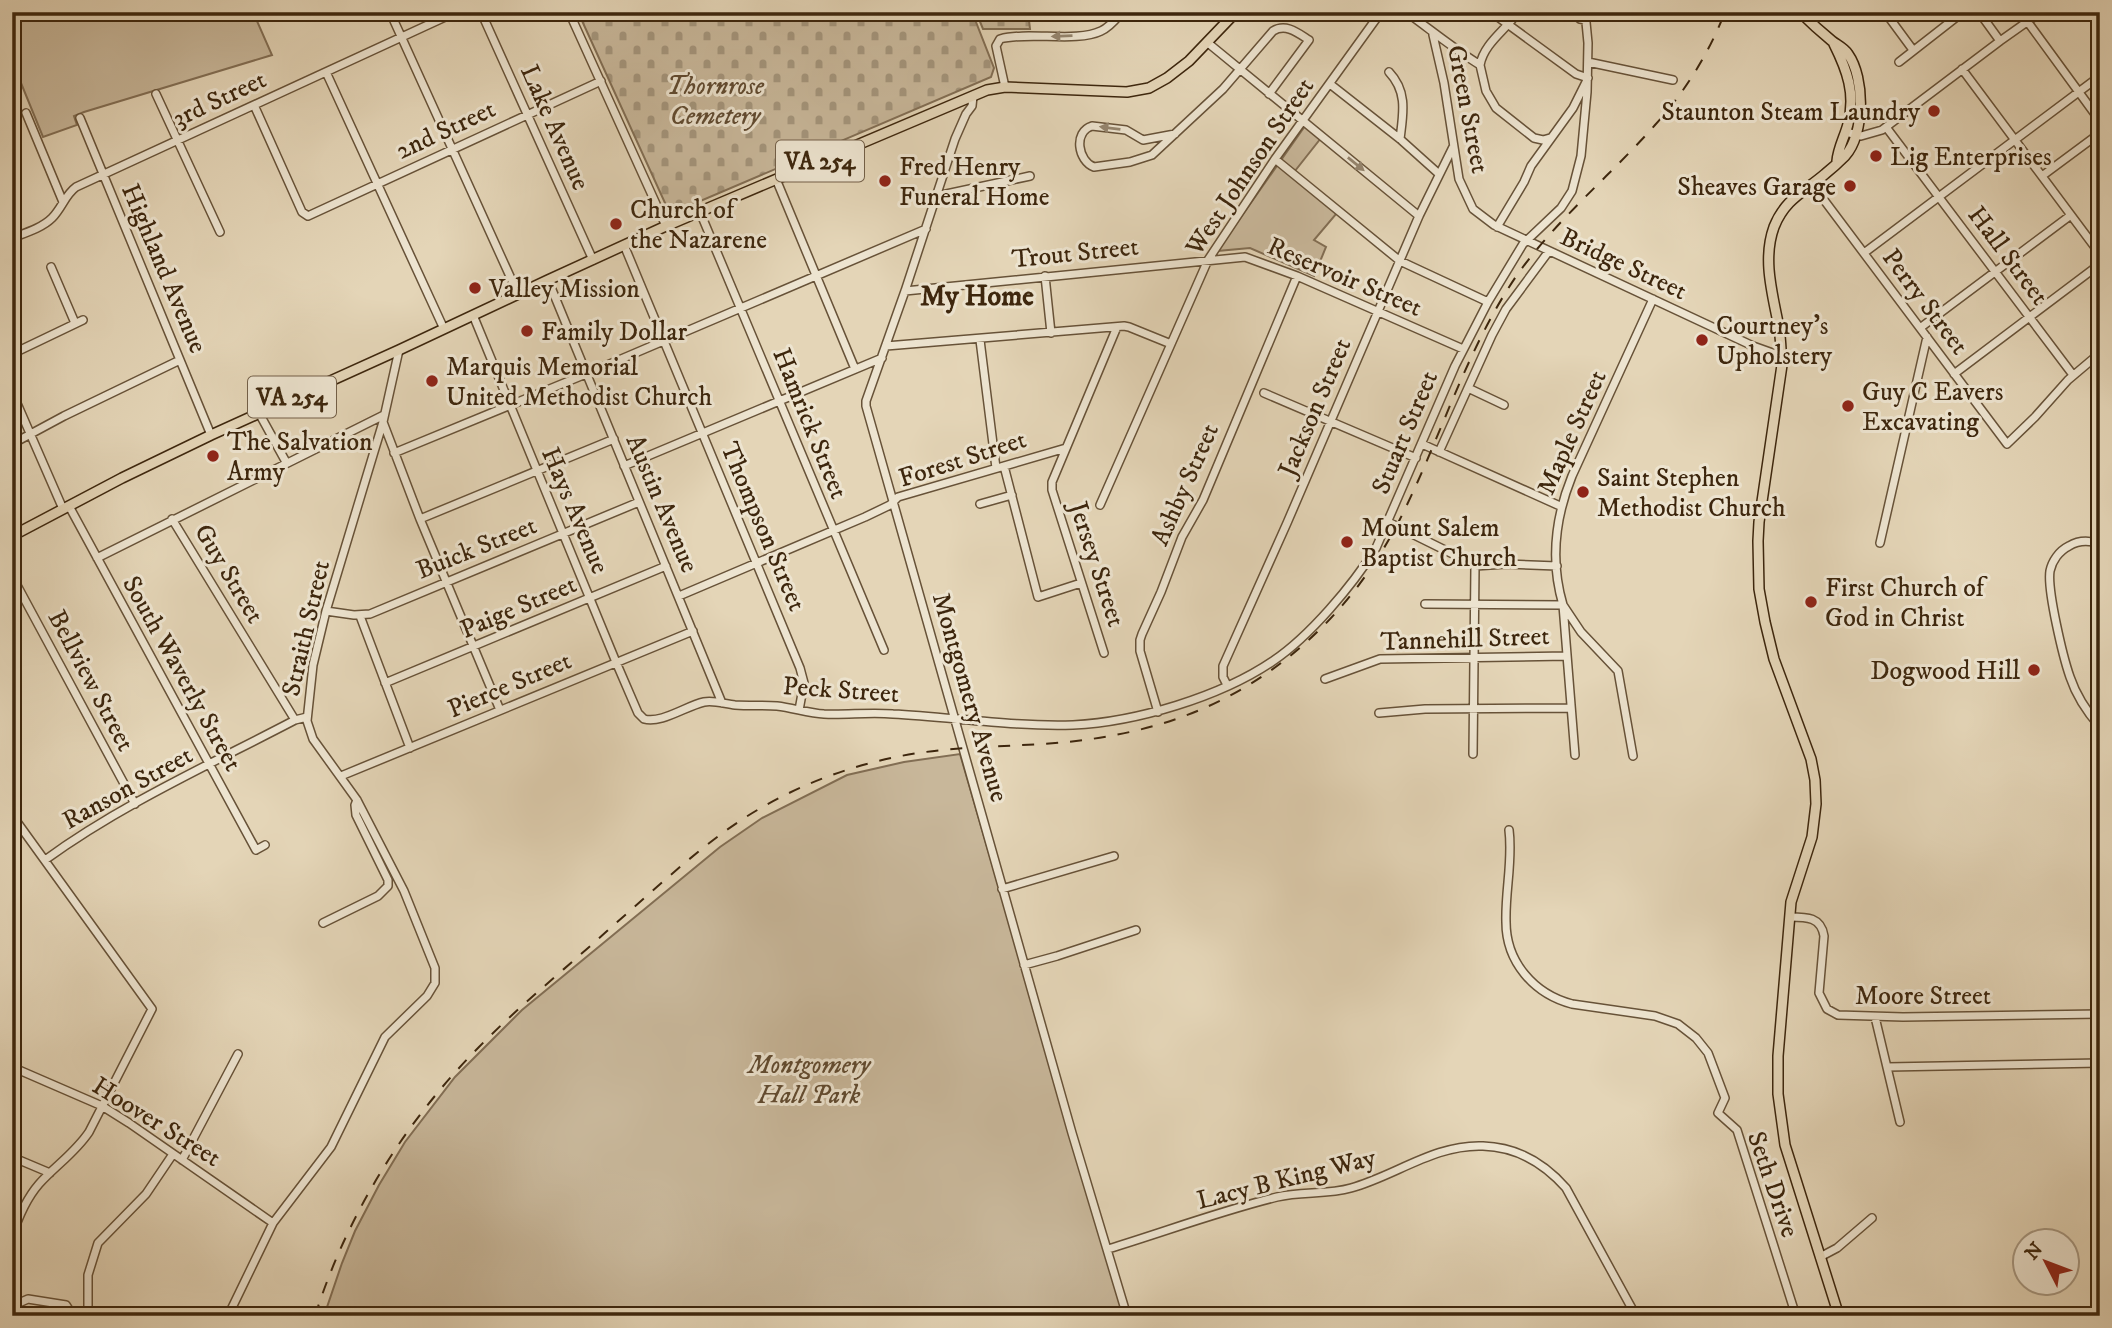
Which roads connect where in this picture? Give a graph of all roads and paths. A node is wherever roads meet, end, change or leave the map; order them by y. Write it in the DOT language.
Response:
graph roads {
  1 [pos="390,12"];
  2 [pos="456,12"];
  3 [pos="481,12"];
  4 [pos="569,12"];
  5 [pos="1122,12"];
  6 [pos="1236,12"];
  7 [pos="1381,12"];
  8 [pos="1406,12"];
  9 [pos="1491,12"];
  10 [pos="1518,12"];
  11 [pos="1571,12"];
  12 [pos="1800,12"];
  13 [pos="1885,12"];
  14 [pos="1963,12"];
  15 [pos="1979,12"];
  16 [pos="2041,12"];
  17 [pos="1585,16"];
  18 [pos="2027,21"];
  19 [pos="1508,24"];
  20 [pos="1433,35"];
  21 [pos="401,38"];
  22 [pos="2000,41"];
  23 [pos="1208,43"];
  24 [pos="1913,51"];
  25 [pos="1588,62"];
  26 [pos="1899,62"];
  27 [pos="1480,65"];
  28 [pos="1962,69"];
  29 [pos="1239,70"];
  30 [pos="326,72"];
  31 [pos="1389,72"];
  32 [pos="2100,76"];
  33 [pos="1588,78"];
  34 [pos="1672,80"];
  35 [pos="601,81"];
  36 [pos="1330,84"];
  37 [pos="1005,87"];
  38 [pos="2078,92"];
  39 [pos="156,94"];
  40 [pos="1269,94"];
  41 [pos="973,96"];
  42 [pos="254,105"];
  43 [pos="26,113"];
  44 [pos="527,115"];
  45 [pos="80,118"];
  46 [pos="1303,121"];
  47 [pos="2100,121"];
  48 [pos="1886,127"];
  49 [pos="2100,133"];
  50 [pos="1175,134"];
  51 [pos="1850,134"];
  52 [pos="1550,138"];
  53 [pos="1400,139"];
  54 [pos="178,140"];
  55 [pos="2015,140"];
  56 [pos="1453,146"];
  57 [pos="452,149"];
  58 [pos="1275,159"];
  59 [pos="103,174"];
  60 [pos="1439,174"];
  61 [pos="1030,176"];
  62 [pos="2042,176"];
  63 [pos="776,179"];
  64 [pos="377,184"];
  65 [pos="1812,184"];
  66 [pos="937,196"];
  67 [pos="1940,197"];
  68 [pos="63,202"];
  69 [pos="700,212"];
  70 [pos="2071,215"];
  71 [pos="1419,216"];
  72 [pos="666,226"];
  73 [pos="1497,227"];
  74 [pos="926,229"];
  75 [pos="220,232"];
  76 [pos="12,238"];
  77 [pos="1527,241"];
  78 [pos="624,245"];
  79 [pos="1549,251"];
  80 [pos="1864,253"];
  81 [pos="2100,254"];
  82 [pos="593,260"];
  83 [pos="1208,260"];
  84 [pos="1400,261"];
  85 [pos="2100,264"];
  86 [pos="51,267"];
  87 [pos="1996,271"];
  88 [pos="816,275"];
  89 [pos="1045,276"];
  90 [pos="1297,276"];
  91 [pos="548,280"];
  92 [pos="905,291"];
  93 [pos="518,294"];
  94 [pos="1653,299"];
  95 [pos="1488,302"];
  96 [pos="740,307"];
  97 [pos="1378,312"];
  98 [pos="473,315"];
  99 [pos="2030,318"];
  100 [pos="83,320"];
  101 [pos="75,323"];
  102 [pos="1118,327"];
  103 [pos="1920,327"];
  104 [pos="444,329"];
  105 [pos="1051,333"];
  106 [pos="1927,337"];
  107 [pos="980,340"];
  108 [pos="663,341"];
  109 [pos="1171,344"];
  110 [pos="886,346"];
  111 [pos="1463,349"];
  112 [pos="399,350"];
  113 [pos="2100,353"];
  114 [pos="12,354"];
  115 [pos="1781,356"];
  116 [pos="882,358"];
  117 [pos="180,359"];
  118 [pos="855,369"];
  119 [pos="586,374"];
  120 [pos="1954,374"];
  121 [pos="2073,375"];
  122 [pos="1468,388"];
  123 [pos="12,393"];
  124 [pos="1264,393"];
  125 [pos="779,401"];
  126 [pos="510,405"];
  127 [pos="1504,405"];
  128 [pos="260,413"];
  129 [pos="383,418"];
  130 [pos="1331,422"];
  131 [pos="702,433"];
  132 [pos="31,434"];
  133 [pos="211,435"];
  134 [pos="614,439"];
  135 [pos="12,444"];
  136 [pos="1422,444"];
  137 [pos="1066,448"];
  138 [pos="1439,452"];
  139 [pos="394,453"];
  140 [pos="1416,458"];
  141 [pos="286,463"];
  142 [pos="624,466"];
  143 [pos="1000,467"];
  144 [pos="537,470"];
  145 [pos="1012,495"];
  146 [pos="894,501"];
  147 [pos="639,502"];
  148 [pos="980,504"];
  149 [pos="1100,505"];
  150 [pos="1560,506"];
  151 [pos="66,508"];
  152 [pos="172,519"];
  153 [pos="420,519"];
  154 [pos="1388,522"];
  155 [pos="833,530"];
  156 [pos="564,534"];
  157 [pos="12,536"];
  158 [pos="1880,543"];
  159 [pos="2100,544"];
  160 [pos="97,558"];
  161 [pos="757,563"];
  162 [pos="666,566"];
  163 [pos="1475,566"];
  164 [pos="1557,566"];
  165 [pos="12,576"];
  166 [pos="447,582"];
  167 [pos="1082,583"];
  168 [pos="679,596"];
  169 [pos="590,598"];
  170 [pos="1425,604"];
  171 [pos="1474,605"];
  172 [pos="1563,605"];
  173 [pos="326,611"];
  174 [pos="360,616"];
  175 [pos="693,631"];
  176 [pos="474,647"];
  177 [pos="884,650"];
  178 [pos="1104,653"];
  179 [pos="1567,656"];
  180 [pos="1473,658"];
  181 [pos="616,662"];
  182 [pos="1325,679"];
  183 [pos="385,683"];
  184 [pos="1227,685"];
  185 [pos="722,703"];
  186 [pos="1571,708"];
  187 [pos="500,710"];
  188 [pos="799,710"];
  189 [pos="1473,710"];
  190 [pos="1158,712"];
  191 [pos="1379,713"];
  192 [pos="307,718"];
  193 [pos="643,718"];
  194 [pos="956,719"];
  195 [pos="295,720"];
  196 [pos="2100,727"];
  197 [pos="410,748"];
  198 [pos="1473,754"];
  199 [pos="1576,755"];
  200 [pos="1633,756"];
  201 [pos="209,765"];
  202 [pos="341,776"];
  203 [pos="356,800"];
  204 [pos="135,804"];
  205 [pos="12,815"];
  206 [pos="1509,830"];
  207 [pos="265,845"];
  208 [pos="1114,856"];
  209 [pos="45,860"];
  210 [pos="1002,889"];
  211 [pos="1790,917"];
  212 [pos="323,923"];
  213 [pos="1136,930"];
  214 [pos="1024,965"];
  215 [pos="2100,1014"];
  216 [pos="1875,1017"];
  217 [pos="238,1054"];
  218 [pos="2100,1063"];
  219 [pos="12,1067"];
  220 [pos="1888,1067"];
  221 [pos="102,1107"];
  222 [pos="1900,1122"];
  223 [pos="173,1154"];
  224 [pos="12,1157"];
  225 [pos="182,1160"];
  226 [pos="50,1173"];
  227 [pos="1872,1219"];
  228 [pos="273,1223"];
  229 [pos="12,1237"];
  230 [pos="1108,1250"];
  231 [pos="1820,1257"];
  232 [pos="13,1306"];
  233 [pos="21,1316"];
  234 [pos="74,1316"];
  235 [pos="88,1316"];
  236 [pos="228,1316"];
  237 [pos="1127,1316"];
  238 [pos="1636,1316"];
  239 [pos="1796,1316"];
  240 [pos="1839,1316"];
  1 -- 21 [label="street"];
  2 -- 21 [label="street, 3rd Street"];
  3 -- 44 [label="street, Lake Avenue"];
  4 -- 35 [label="street"];
  5 -- 37 [label="street, one-way"];
  6 -- 23 [label="main road, VA 254"];
  7 -- 36 [label="street, West Johnson Street"];
  8 -- 20 [label="street"];
  9 -- 19 [label="street"];
  10 -- 19 [label="street"];
  11 -- 17 [label="street"];
  12 -- 51 [label="main road"];
  13 -- 24 [label="street"];
  14 -- 24 [label="street"];
  15 -- 22 [label="street"];
  16 -- 18 [label="street"];
  17 -- 25 [label="street, Stuart Street"];
  18 -- 22 [label="street"];
  18 -- 38 [label="street"];
  19 -- 27 [label="street"];
  19 -- 33 [label="street"];
  20 -- 27 [label="street"];
  20 -- 56 [label="street, Green Street"];
  21 -- 30 [label="street, 3rd Street"];
  21 -- 57 [label="street"];
  22 -- 28 [label="street"];
  23 -- 29 [label="street"];
  23 -- 37 [label="main road, VA 254"];
  24 -- 26 [label="street"];
  25 -- 33 [label="street, Stuart Street"];
  25 -- 34 [label="street"];
  27 -- 52 [label="street"];
  28 -- 48 [label="street"];
  28 -- 55 [label="street"];
  29 -- 40 [label="street"];
  29 -- 40 [label="street"];
  29 -- 50 [label="street"];
  30 -- 42 [label="street, 3rd Street"];
  30 -- 64 [label="street"];
  31 -- 53 [label="street"];
  32 -- 38 [label="street"];
  33 -- 52 [label="street"];
  33 -- 77 [label="street, Stuart Street"];
  35 -- 44 [label="street, 2nd Street"];
  35 -- 72 [label="street"];
  36 -- 46 [label="street, West Johnson Street"];
  36 -- 53 [label="street"];
  37 -- 41 [label="main road, VA 254"];
  38 -- 47 [label="street"];
  38 -- 55 [label="street"];
  39 -- 54 [label="street"];
  40 -- 46 [label="street"];
  41 -- 63 [label="main road, VA 254"];
  41 -- 66 [label="street, Montgomery Avenue"];
  42 -- 54 [label="street, 3rd Street"];
  42 -- 64 [label="street, 2nd Street"];
  43 -- 68 [label="street"];
  44 -- 57 [label="street, 2nd Street"];
  44 -- 82 [label="street, Lake Avenue"];
  45 -- 59 [label="street, Highland Avenue"];
  46 -- 58 [label="street, West Johnson Street"];
  46 -- 71 [label="street, one-way"];
  48 -- 51 [label="street"];
  48 -- 67 [label="street, Hall Street"];
  49 -- 62 [label="street"];
  50 -- 50 [label="street, one-way"];
  51 -- 65 [label="main road"];
  52 -- 73 [label="street"];
  53 -- 60 [label="street"];
  54 -- 59 [label="street, 3rd Street"];
  54 -- 75 [label="street"];
  55 -- 62 [label="street"];
  55 -- 67 [label="street"];
  56 -- 60 [label="street, Jackson Street"];
  56 -- 73 [label="street, Green Street"];
  57 -- 64 [label="street, 2nd Street"];
  57 -- 93 [label="street"];
  58 -- 83 [label="street, West Johnson Street"];
  58 -- 84 [label="street"];
  59 -- 68 [label="street, 3rd Street"];
  59 -- 117 [label="street, Highland Avenue"];
  60 -- 71 [label="street, Jackson Street"];
  61 -- 66 [label="street"];
  62 -- 70 [label="street"];
  63 -- 69 [label="main road, VA 254"];
  63 -- 88 [label="street"];
  64 -- 104 [label="street"];
  65 -- 80 [label="street, Perry Street"];
  65 -- 115 [label="main road"];
  66 -- 74 [label="street, Montgomery Avenue"];
  67 -- 80 [label="street"];
  67 -- 87 [label="street, Hall Street"];
  68 -- 76 [label="street, 3rd Street"];
  69 -- 72 [label="main road, VA 254"];
  69 -- 96 [label="street, Hamrick Street"];
  70 -- 81 [label="street"];
  70 -- 87 [label="street"];
  71 -- 84 [label="street, Jackson Street"];
  72 -- 78 [label="main road, VA 254"];
  73 -- 77 [label="street, Green Street"];
  74 -- 88 [label="street"];
  74 -- 92 [label="street, Montgomery Avenue"];
  77 -- 79 [label="street, Bridge Street"];
  77 -- 95 [label="street, Stuart Street"];
  78 -- 82 [label="main road, VA 254"];
  78 -- 108 [label="street, Thompson Street"];
  79 -- 94 [label="street, Bridge Street"];
  79 -- 122 [label="street"];
  80 -- 103 [label="street, Perry Street"];
  82 -- 91 [label="main road, VA 254"];
  83 -- 89 [label="street, Trout Street"];
  83 -- 90 [label="street, Reservoir Street"];
  83 -- 109 [label="street, West Johnson Street"];
  84 -- 95 [label="street"];
  84 -- 97 [label="street, Jackson Street"];
  85 -- 99 [label="street"];
  86 -- 101 [label="street"];
  87 -- 99 [label="street, Hall Street"];
  87 -- 103 [label="street"];
  88 -- 96 [label="street"];
  88 -- 118 [label="street"];
  89 -- 92 [label="street, Trout Street"];
  89 -- 105 [label="street"];
  90 -- 97 [label="street, Reservoir Street"];
  90 -- 190 [label="street, Ashby Street"];
  91 -- 93 [label="main road, VA 254"];
  91 -- 119 [label="street, Austin Avenue"];
  92 -- 110 [label="street, Montgomery Avenue"];
  93 -- 98 [label="main road, VA 254"];
  94 -- 115 [label="street, Bridge Street"];
  94 -- 150 [label="street, Maple Street"];
  95 -- 111 [label="street, Stuart Street"];
  96 -- 108 [label="street"];
  96 -- 125 [label="street, Hamrick Street"];
  97 -- 111 [label="street, Reservoir Street"];
  97 -- 130 [label="street, Jackson Street"];
  98 -- 104 [label="main road, VA 254"];
  98 -- 126 [label="street, Hays Avenue"];
  99 -- 120 [label="street"];
  99 -- 121 [label="street, Hall Street"];
  100 -- 101 [label="street"];
  101 -- 114 [label="street"];
  102 -- 105 [label="street"];
  102 -- 109 [label="street"];
  102 -- 137 [label="street, Jersey Street"];
  103 -- 106 [label="street, Perry Street"];
  104 -- 112 [label="main road, VA 254"];
  105 -- 107 [label="street"];
  106 -- 120 [label="street, Perry Street"];
  106 -- 158 [label="street"];
  107 -- 110 [label="street"];
  107 -- 143 [label="street"];
  108 -- 119 [label="street"];
  108 -- 131 [label="street, Thompson Street"];
  109 -- 149 [label="street, West Johnson Street"];
  110 -- 116 [label="street, Montgomery Avenue"];
  111 -- 136 [label="street, Stuart Street"];
  112 -- 128 [label="main road, VA 254"];
  112 -- 129 [label="street, Straith Street"];
  113 -- 121 [label="street"];
  115 -- 211 [label="main road"];
  116 -- 118 [label="street"];
  116 -- 146 [label="street, Montgomery Avenue"];
  117 -- 132 [label="street"];
  117 -- 133 [label="street, Highland Avenue"];
  118 -- 125 [label="street"];
  119 -- 126 [label="street"];
  119 -- 134 [label="street, Austin Avenue"];
  120 -- 121 [label="street, Perry Street"];
  122 -- 127 [label="street"];
  122 -- 138 [label="street"];
  123 -- 132 [label="street, South Waverly Street"];
  124 -- 130 [label="street"];
  125 -- 131 [label="street"];
  125 -- 155 [label="street, Hamrick Street"];
  126 -- 139 [label="street"];
  126 -- 144 [label="street, Hays Avenue"];
  128 -- 133 [label="main road, VA 254"];
  128 -- 141 [label="street"];
  129 -- 139 [label="street"];
  129 -- 141 [label="street"];
  129 -- 173 [label="street, Straith Street"];
  130 -- 140 [label="street"];
  130 -- 184 [label="street, Jackson Street"];
  131 -- 142 [label="street"];
  131 -- 161 [label="street, Thompson Street"];
  132 -- 135 [label="street"];
  132 -- 151 [label="street, South Waverly Street"];
  133 -- 151 [label="main road, VA 254"];
  134 -- 142 [label="street, Austin Avenue"];
  134 -- 144 [label="street"];
  136 -- 138 [label="street"];
  136 -- 140 [label="street, Stuart Street"];
  137 -- 143 [label="street, Forest Street"];
  137 -- 167 [label="street, Jersey Street"];
  138 -- 150 [label="street"];
  139 -- 153 [label="street"];
  140 -- 154 [label="street, Stuart Street"];
  141 -- 152 [label="street"];
  142 -- 147 [label="street, Austin Avenue"];
  143 -- 145 [label="street"];
  143 -- 146 [label="street, Forest Street"];
  144 -- 153 [label="street"];
  144 -- 156 [label="street, Hays Avenue"];
  145 -- 148 [label="street"];
  145 -- 167 [label="street"];
  146 -- 155 [label="street, Forest Street"];
  146 -- 194 [label="street, Montgomery Avenue"];
  147 -- 156 [label="street, Buick Street"];
  147 -- 162 [label="street, Austin Avenue"];
  150 -- 164 [label="street, Maple Street"];
  151 -- 157 [label="main road, VA 254"];
  151 -- 160 [label="street, South Waverly Street"];
  152 -- 160 [label="street"];
  152 -- 195 [label="street, Guy Street"];
  153 -- 166 [label="street"];
  154 -- 163 [label="street"];
  154 -- 184 [label="street, Stuart Street"];
  155 -- 161 [label="street, Forest Street"];
  155 -- 177 [label="street, Hamrick Street"];
  156 -- 166 [label="street, Buick Street"];
  156 -- 169 [label="street, Hays Avenue"];
  159 -- 196 [label="street"];
  160 -- 201 [label="street, South Waverly Street"];
  161 -- 168 [label="street, Forest Street"];
  161 -- 188 [label="street, Thompson Street"];
  162 -- 168 [label="street, Austin Avenue"];
  162 -- 169 [label="street, Paige Street"];
  163 -- 164 [label="street"];
  163 -- 171 [label="street"];
  164 -- 172 [label="street, Maple Street"];
  165 -- 204 [label="street, Bellview Street"];
  166 -- 174 [label="street, Buick Street"];
  166 -- 176 [label="street"];
  167 -- 178 [label="street, Jersey Street"];
  168 -- 175 [label="street, Austin Avenue"];
  169 -- 176 [label="street, Paige Street"];
  169 -- 181 [label="street, Hays Avenue"];
  170 -- 171 [label="street"];
  171 -- 172 [label="street"];
  171 -- 180 [label="street"];
  172 -- 179 [label="street, Maple Street"];
  172 -- 200 [label="street"];
  173 -- 174 [label="street, Buick Street"];
  173 -- 192 [label="street, Straith Street"];
  174 -- 183 [label="street"];
  175 -- 181 [label="street, Pierce Street"];
  175 -- 185 [label="street, Austin Avenue"];
  176 -- 183 [label="street, Paige Street"];
  176 -- 187 [label="street"];
  179 -- 180 [label="street, Tannehill Street"];
  179 -- 186 [label="street, Maple Street"];
  180 -- 182 [label="street, Tannehill Street"];
  180 -- 189 [label="street"];
  181 -- 187 [label="street, Pierce Street"];
  181 -- 193 [label="street, Hays Avenue"];
  183 -- 197 [label="street"];
  184 -- 190 [label="street, Stuart Street"];
  185 -- 188 [label="street, Peck Street"];
  185 -- 193 [label="street, Peck Street"];
  186 -- 189 [label="street"];
  186 -- 199 [label="street, Maple Street"];
  187 -- 197 [label="street, Pierce Street"];
  188 -- 194 [label="street, Peck Street"];
  189 -- 191 [label="street"];
  189 -- 198 [label="street"];
  190 -- 194 [label="street, Stuart Street"];
  192 -- 195 [label="street, Ranson Street"];
  192 -- 202 [label="street, Straith Street"];
  194 -- 210 [label="street, Montgomery Avenue"];
  195 -- 201 [label="street, Ranson Street"];
  197 -- 202 [label="street, Pierce Street"];
  201 -- 204 [label="street, Ranson Street"];
  201 -- 207 [label="street, South Waverly Street"];
  202 -- 203 [label="street, Straith Street"];
  203 -- 212 [label="street"];
  203 -- 228 [label="street, Straith Street"];
  204 -- 209 [label="street, Ranson Street"];
  205 -- 209 [label="street"];
  206 -- 239 [label="street, Seth Drive"];
  208 -- 210 [label="street"];
  209 -- 221 [label="street"];
  210 -- 214 [label="street, Montgomery Avenue"];
  211 -- 216 [label="street, Moore Street"];
  211 -- 231 [label="main road"];
  213 -- 214 [label="street"];
  214 -- 230 [label="street, Montgomery Avenue"];
  215 -- 216 [label="street, Moore Street"];
  216 -- 220 [label="street"];
  217 -- 225 [label="street"];
  218 -- 220 [label="street"];
  219 -- 221 [label="street, Hoover Street"];
  220 -- 222 [label="street"];
  221 -- 223 [label="street, Hoover Street"];
  221 -- 226 [label="street"];
  223 -- 225 [label="street, Hoover Street"];
  223 -- 235 [label="street"];
  224 -- 226 [label="street"];
  225 -- 228 [label="street, Hoover Street"];
  226 -- 229 [label="street"];
  227 -- 231 [label="street"];
  228 -- 236 [label="street"];
  230 -- 237 [label="street, Montgomery Avenue"];
  230 -- 238 [label="street, Lacy B King Way"];
  231 -- 240 [label="main road"];
  232 -- 233 [label="street"];
  232 -- 234 [label="street"];
}
